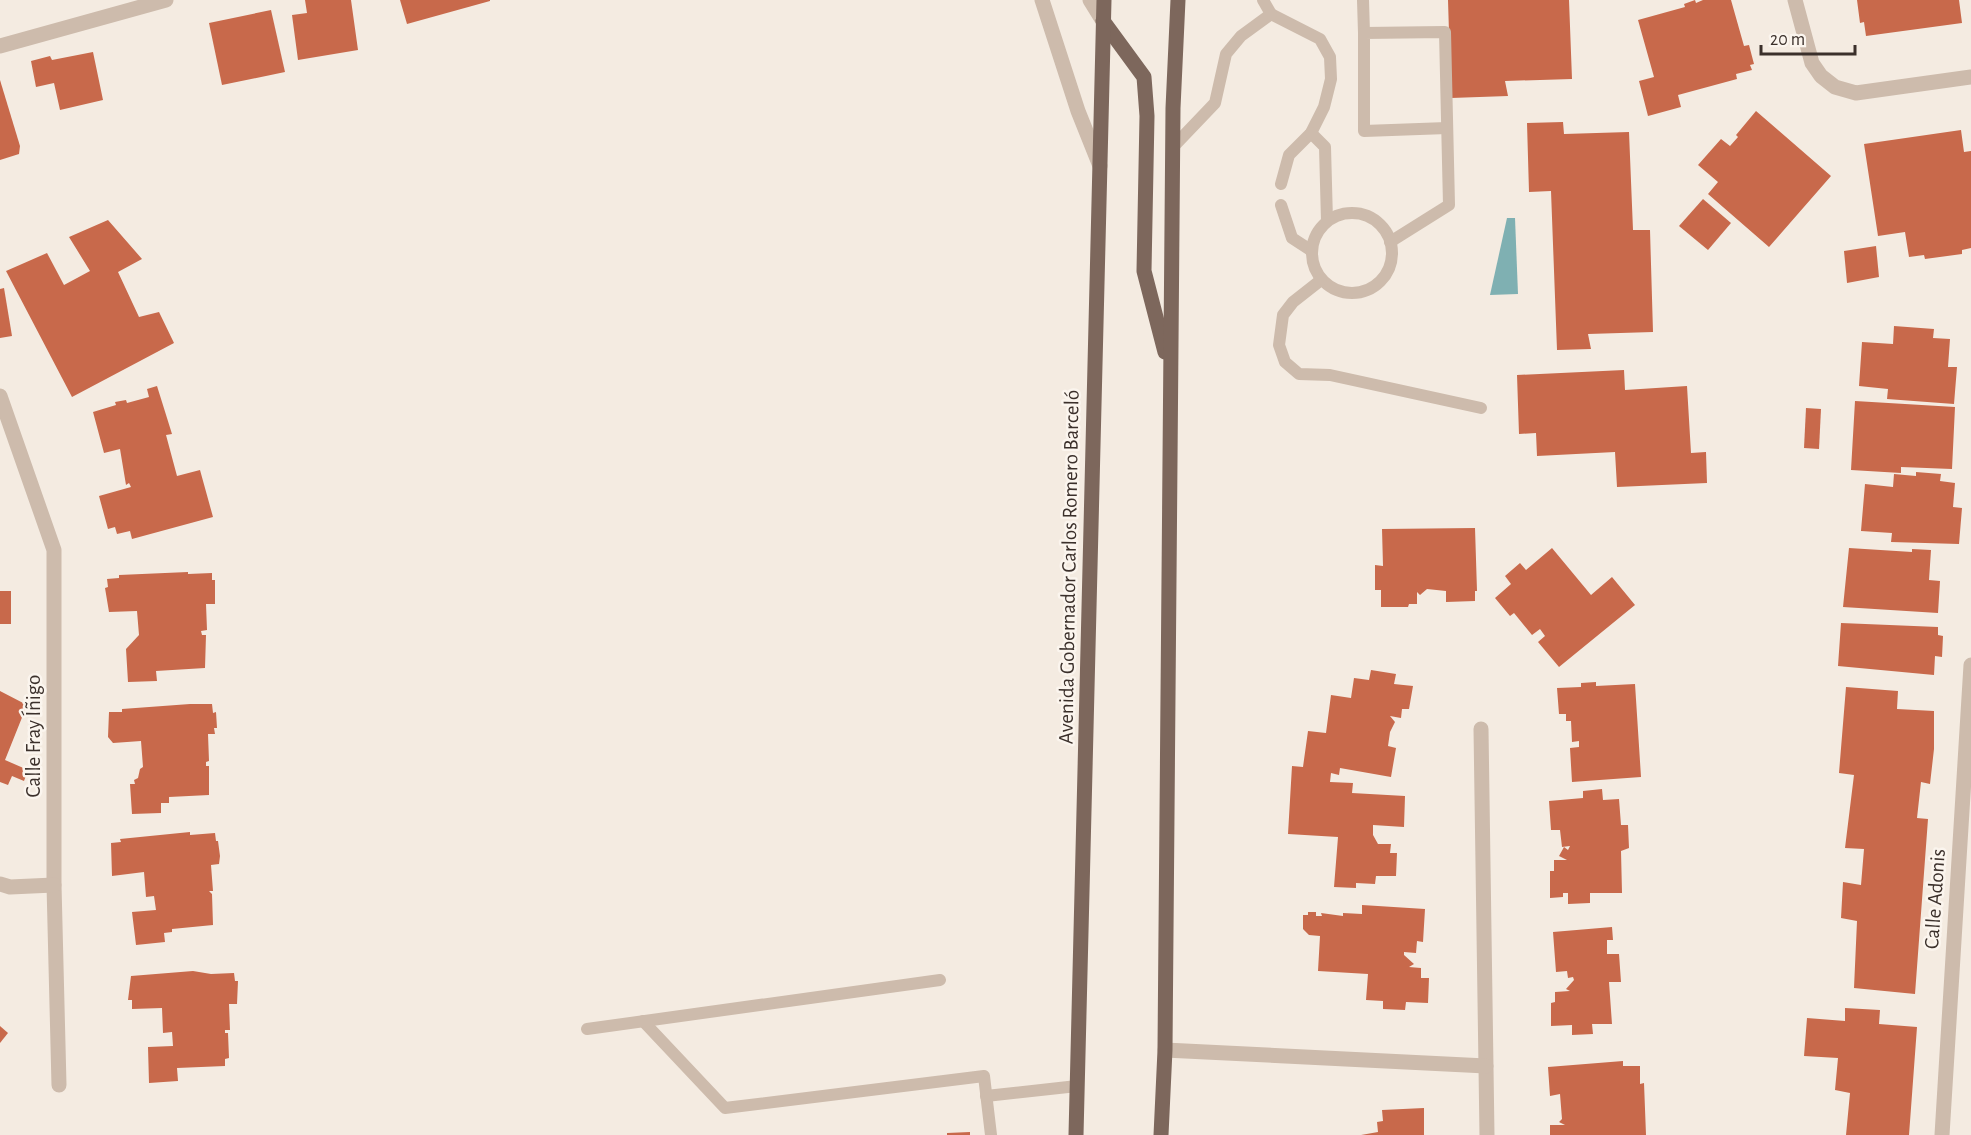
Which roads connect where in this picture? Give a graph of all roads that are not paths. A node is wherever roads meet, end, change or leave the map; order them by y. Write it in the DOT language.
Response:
graph roads {
  1 [pos="164,0"];
  2 [pos="1042,0"];
  3 [pos="1090,0"];
  4 [pos="1104,0"];
  5 [pos="1178,0"];
  6 [pos="1263,0"];
  7 [pos="1363,0"];
  8 [pos="1795,0"];
  9 [pos="1271,14"];
  10 [pos="1103,21"];
  11 [pos="1364,33"];
  12 [pos="0,46"];
  13 [pos="1971,77"];
  14 [pos="1447,128"];
  15 [pos="1311,133"];
  16 [pos="1172,148"];
  17 [pos="1100,166"];
  18 [pos="1281,184"];
  19 [pos="1281,205"];
  20 [pos="1327,221"];
  21 [pos="1390,242"];
  22 [pos="1312,251"];
  23 [pos="1321,280"];
  24 [pos="1170,373"];
  25 [pos="0,396"];
  26 [pos="1481,408"];
  27 [pos="1971,665"];
  28 [pos="1481,729"];
  29 [pos="0,884"];
  30 [pos="54,885"];
  31 [pos="940,980"];
  32 [pos="643,1021"];
  33 [pos="587,1029"];
  34 [pos="1165,1050"];
  35 [pos="1486,1066"];
  36 [pos="59,1085"];
  37 [pos="1077,1086"];
  38 [pos="986,1096"];
  39 [pos="991,1135"];
  40 [pos="1076,1135"];
  41 [pos="1161,1135"];
  42 [pos="1487,1135"];
  43 [pos="1942,1135"];
  1 -- 12 [label="street"];
  2 -- 17 [label="street"];
  3 -- 10 [label="street"];
  4 -- 10 [label="main road, Avenida Gobernador Carlos Romero Barceló"];
  5 -- 16 [label="main road"];
  6 -- 9 [label="lane"];
  7 -- 11 [label="lane"];
  8 -- 13 [label="street"];
  9 -- 15 [label="lane"];
  9 -- 16 [label="lane"];
  10 -- 17 [label="main road, Avenida Gobernador Carlos Romero Barceló"];
  10 -- 24 [label="main road"];
  11 -- 14 [label="lane"];
  11 -- 14 [label="lane"];
  14 -- 21 [label="lane"];
  15 -- 18 [label="lane"];
  15 -- 20 [label="lane"];
  16 -- 24 [label="main road"];
  17 -- 37 [label="main road, Avenida Gobernador Carlos Romero Barceló"];
  19 -- 22 [label="lane"];
  20 -- 21 [label="lane"];
  20 -- 22 [label="lane"];
  21 -- 23 [label="lane"];
  22 -- 23 [label="lane"];
  23 -- 26 [label="lane"];
  24 -- 34 [label="main road"];
  25 -- 30 [label="street, Calle Fray Íñigo"];
  27 -- 43 [label="street, Calle Adonis"];
  28 -- 35 [label="street"];
  29 -- 30 [label="street"];
  30 -- 36 [label="street, Calle Fray Íñigo"];
  31 -- 32 [label="lane"];
  32 -- 33 [label="lane"];
  32 -- 38 [label="lane"];
  34 -- 35 [label="street"];
  34 -- 41 [label="main road"];
  35 -- 42 [label="street"];
  37 -- 38 [label="lane"];
  37 -- 40 [label="main road, Avenida Gobernador Carlos Romero Barceló"];
  38 -- 39 [label="lane"];
}
